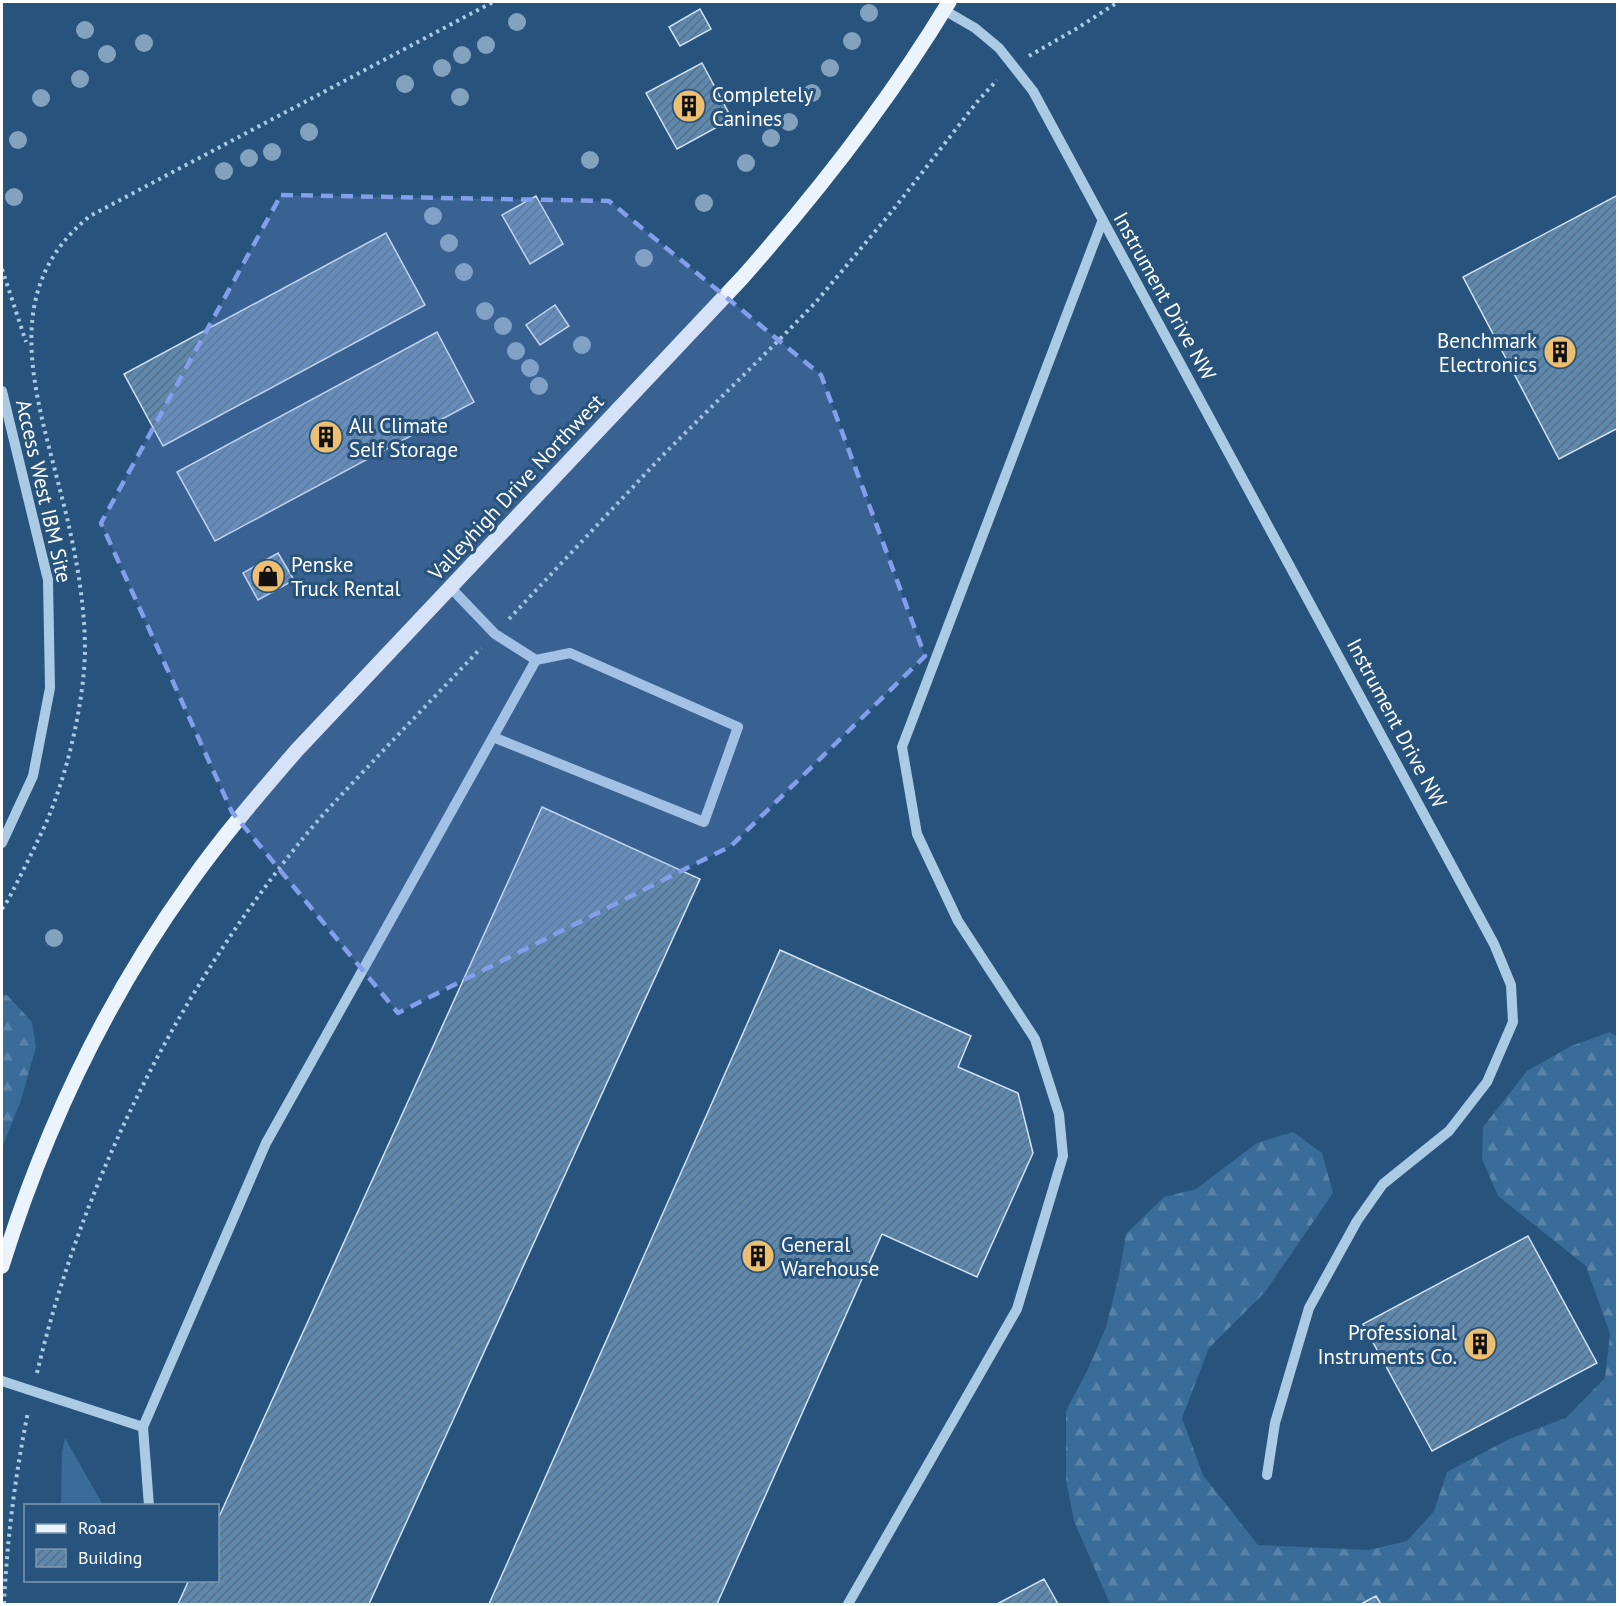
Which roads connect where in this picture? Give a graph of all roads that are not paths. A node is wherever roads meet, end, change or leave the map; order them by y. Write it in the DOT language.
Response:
graph roads {
  1 [pos="946,6"];
  2 [pos="1102,222"];
  3 [pos="2,391"];
  4 [pos="450,587"];
  5 [pos="536,660"];
  6 [pos="493,737"];
  7 [pos="2,843"];
  8 [pos="2,1266"];
  9 [pos="2,1381"];
  10 [pos="143,1427"];
  11 [pos="1266,1476"];
  12 [pos="149,1504"];
  13 [pos="848,1605"];
  1 -- 2 [label="street, Instrument Drive NW"];
  1 -- 4 [label="main road, Valleyhigh Drive Northwest"];
  2 -- 11 [label="street, Instrument Drive NW"];
  2 -- 13 [label="street"];
  3 -- 7 [label="street, Access West IBM Site"];
  4 -- 5 [label="street"];
  4 -- 8 [label="main road, Valleyhigh Drive Northwest"];
  5 -- 6 [label="street"];
  5 -- 6 [label="street"];
  6 -- 10 [label="street"];
  9 -- 10 [label="street"];
  10 -- 12 [label="street"];
}
